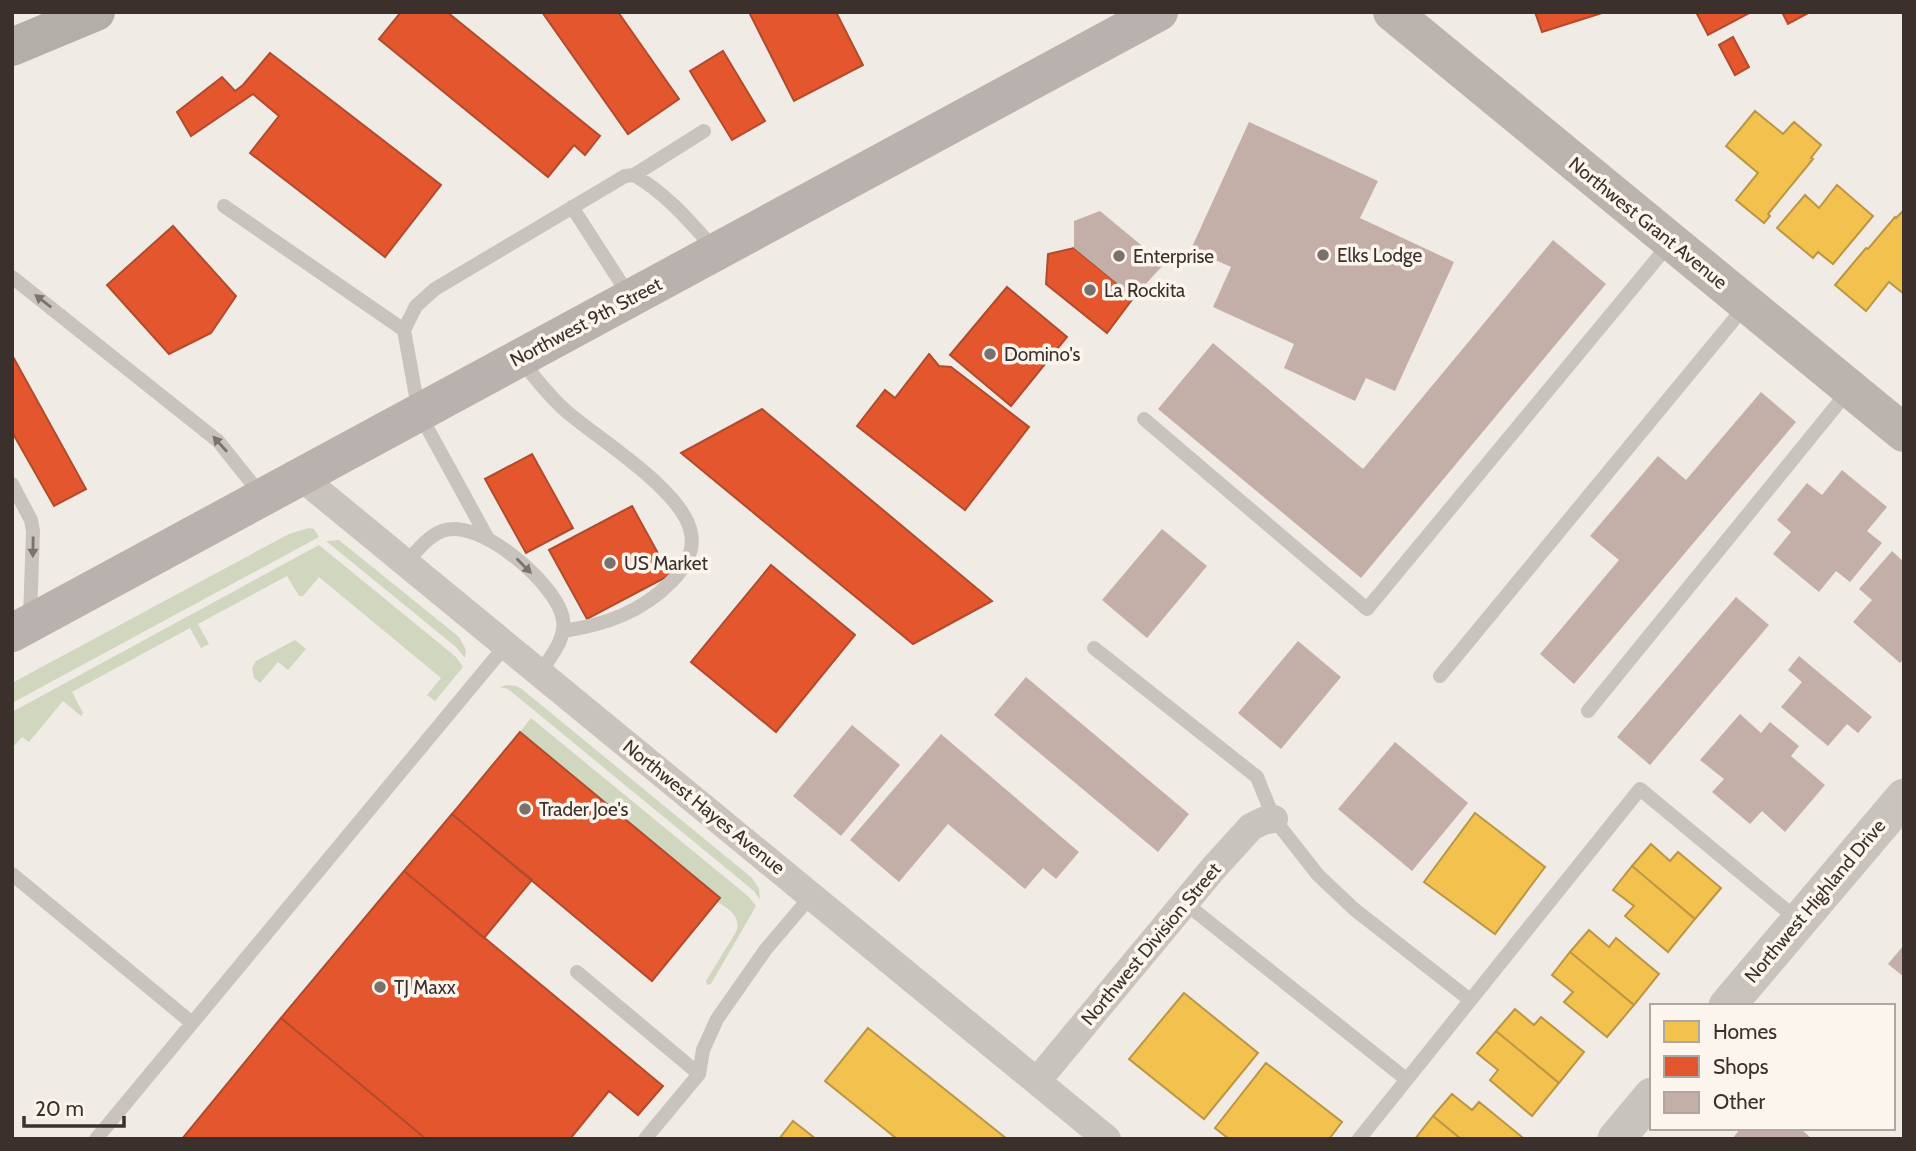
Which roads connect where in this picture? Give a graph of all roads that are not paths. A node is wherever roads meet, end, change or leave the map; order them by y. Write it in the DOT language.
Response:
graph roads {
  1 [pos="96,12"];
  2 [pos="1159,12"];
  3 [pos="1392,12"];
  4 [pos="12,47"];
  5 [pos="704,131"];
  6 [pos="634,175"];
  7 [pos="224,206"];
  8 [pos="572,206"];
  9 [pos="1671,242"];
  10 [pos="716,252"];
  11 [pos="12,277"];
  12 [pos="631,298"];
  13 [pos="1747,304"];
  14 [pos="404,330"];
  15 [pos="520,358"];
  16 [pos="1850,389"];
  17 [pos="419,413"];
  18 [pos="1144,419"];
  19 [pos="1904,433"];
  20 [pos="301,477"];
  21 [pos="12,484"];
  22 [pos="263,497"];
  23 [pos="487,537"];
  24 [pos="406,563"];
  25 [pos="21,628"];
  26 [pos="563,631"];
  27 [pos="506,645"];
  28 [pos="1094,648"];
  29 [pos="540,673"];
  30 [pos="1440,676"];
  31 [pos="1588,711"];
  32 [pos="1904,797"];
  33 [pos="1274,819"];
  34 [pos="12,874"];
  35 [pos="812,895"];
  36 [pos="1185,903"];
  37 [pos="1798,920"];
  38 [pos="577,972"];
  39 [pos="1470,1000"];
  40 [pos="1729,1004"];
  41 [pos="192,1023"];
  42 [pos="699,1074"];
  43 [pos="1406,1080"];
  44 [pos="1037,1081"];
  45 [pos="1650,1098"];
  46 [pos="96,1139"];
  47 [pos="645,1139"];
  48 [pos="1107,1139"];
  49 [pos="1359,1139"];
  50 [pos="1616,1139"];
  1 -- 4 [label="highway"];
  2 -- 10 [label="main road, Northwest 9th Street"];
  3 -- 9 [label="main road, Northwest Grant Avenue"];
  5 -- 6 [label="lane"];
  6 -- 8 [label="lane"];
  6 -- 10 [label="lane"];
  7 -- 14 [label="lane"];
  8 -- 12 [label="lane"];
  8 -- 14 [label="lane"];
  9 -- 13 [label="main road, Northwest Grant Avenue"];
  9 -- 18 [label="lane"];
  10 -- 12 [label="main road, Northwest 9th Street"];
  22 -- 11 [label="lane, one-way"];
  12 -- 15 [label="main road, Northwest 9th Street"];
  13 -- 16 [label="main road, Northwest Grant Avenue"];
  13 -- 30 [label="lane"];
  14 -- 17 [label="lane"];
  15 -- 17 [label="main road, Northwest 9th Street"];
  15 -- 26 [label="lane"];
  16 -- 19 [label="main road, Northwest Grant Avenue"];
  16 -- 31 [label="lane"];
  17 -- 20 [label="main road, Northwest 9th Street"];
  17 -- 23 [label="lane"];
  20 -- 22 [label="main road, Northwest 9th Street"];
  20 -- 24 [label="street, Northwest Hayes Avenue"];
  21 -- 25 [label="lane, one-way"];
  22 -- 25 [label="main road, Northwest 9th Street"];
  23 -- 24 [label="lane"];
  23 -- 26 [label="lane, one-way"];
  24 -- 27 [label="street, Northwest Hayes Avenue"];
  26 -- 29 [label="lane"];
  27 -- 29 [label="street, Northwest Hayes Avenue"];
  27 -- 41 [label="lane"];
  28 -- 33 [label="lane"];
  29 -- 35 [label="street, Northwest Hayes Avenue"];
  32 -- 37 [label="street, Northwest Highland Drive"];
  33 -- 36 [label="street, Northwest Division Street"];
  33 -- 39 [label="lane"];
  34 -- 41 [label="lane"];
  35 -- 42 [label="lane"];
  35 -- 44 [label="street, Northwest Hayes Avenue"];
  36 -- 43 [label="lane"];
  36 -- 44 [label="street, Northwest Division Street"];
  37 -- 39 [label="lane"];
  37 -- 40 [label="street, Northwest Highland Drive"];
  38 -- 42 [label="lane"];
  39 -- 43 [label="lane"];
  41 -- 46 [label="lane"];
  42 -- 47 [label="lane"];
  43 -- 49 [label="lane"];
  44 -- 48 [label="street, Northwest Hayes Avenue"];
  45 -- 50 [label="street"];
}
